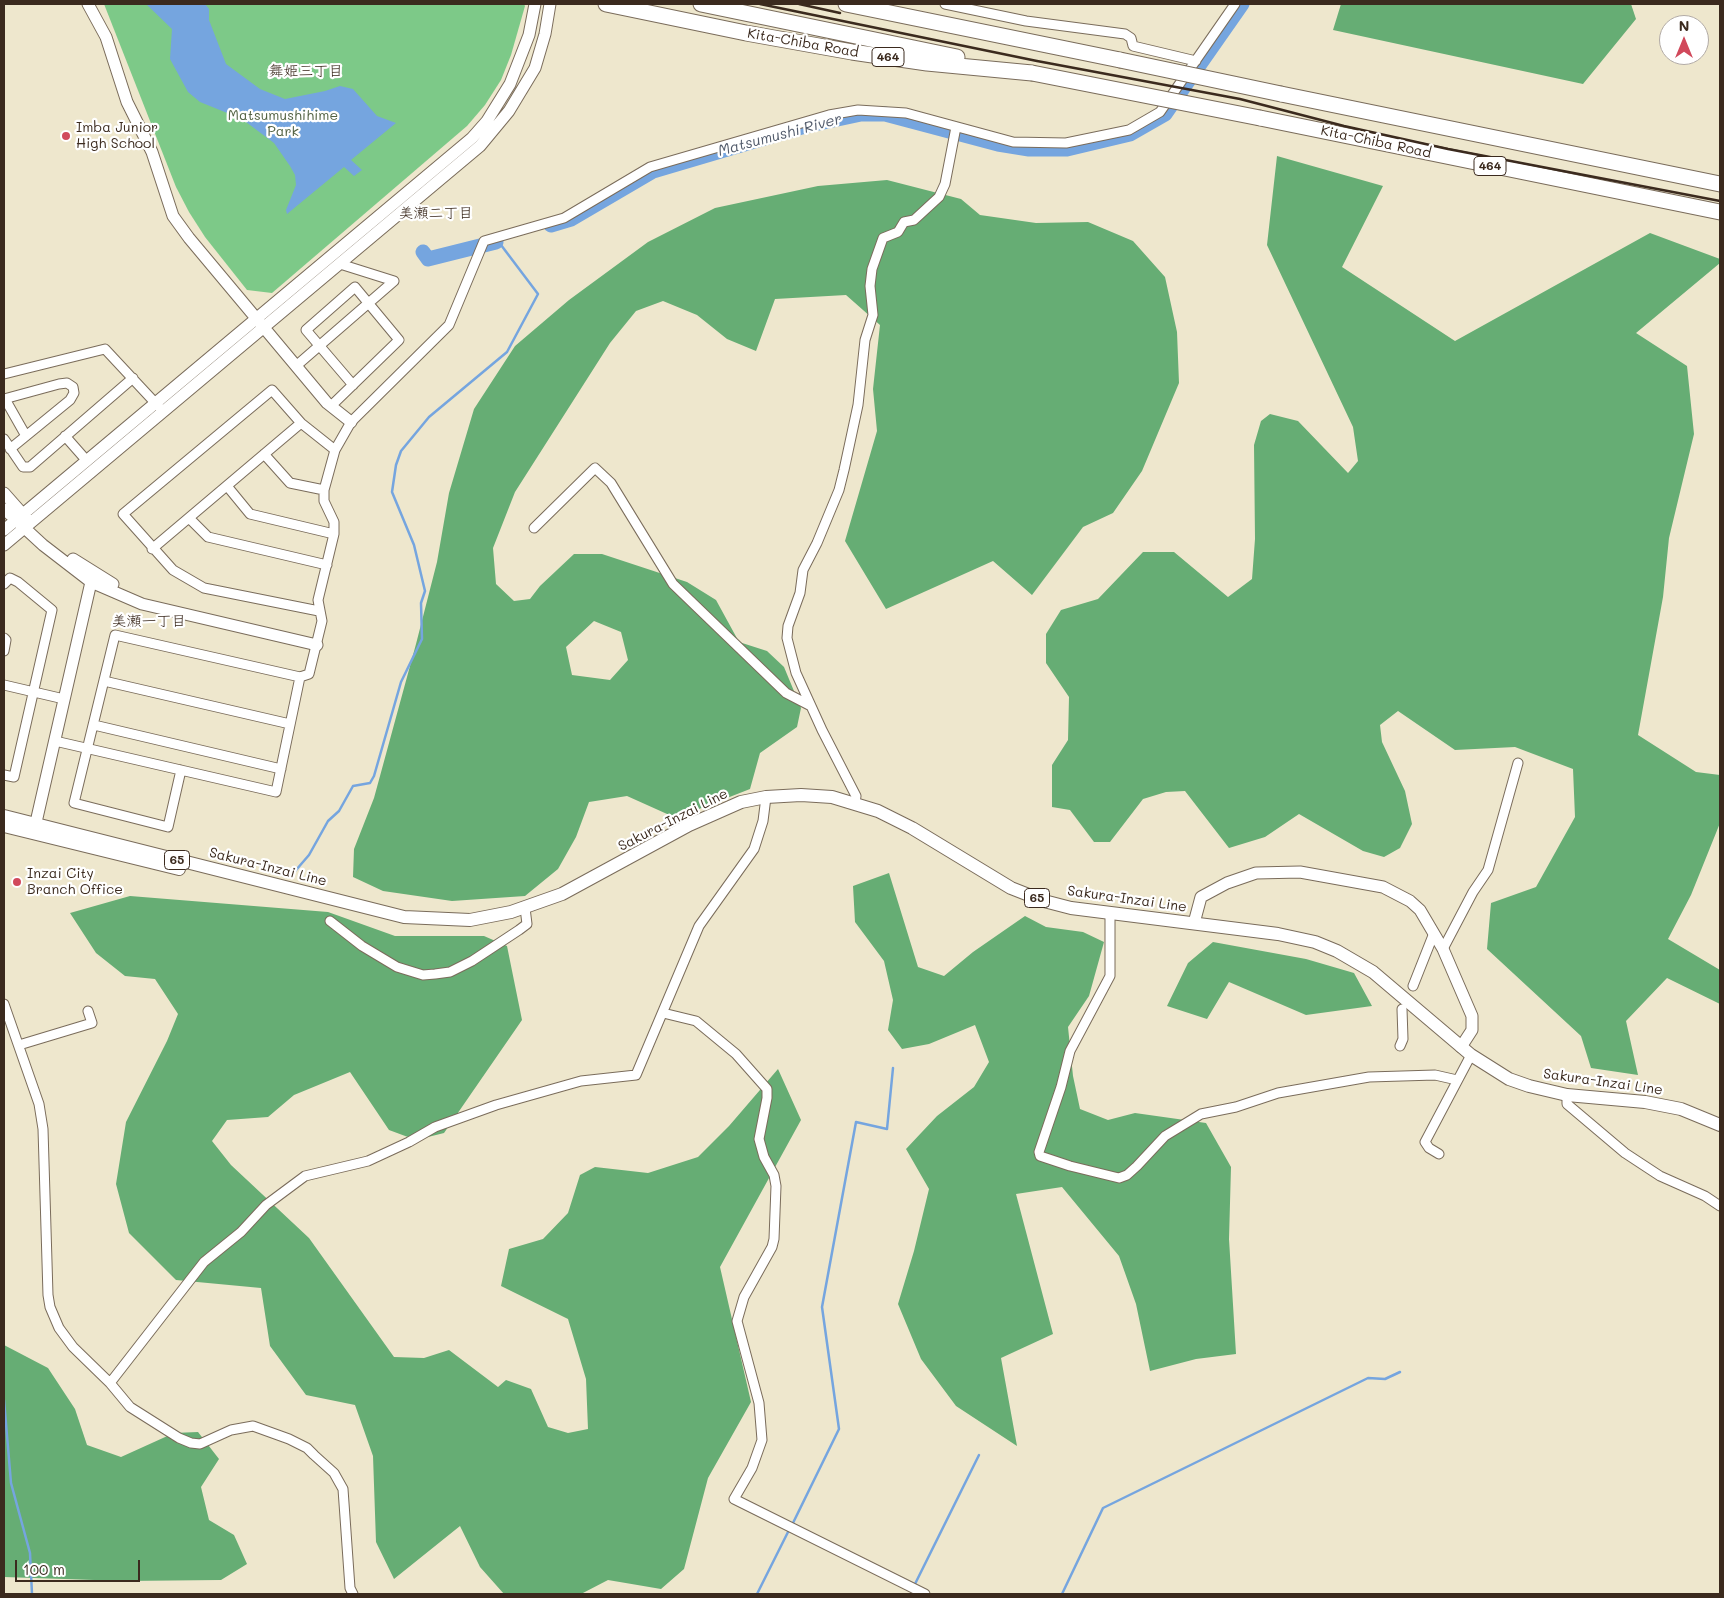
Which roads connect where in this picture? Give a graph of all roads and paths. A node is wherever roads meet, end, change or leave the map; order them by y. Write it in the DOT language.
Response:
graph roads {
  1 [pos="88,4"];
  2 [pos="535,4"];
  3 [pos="550,4"];
  4 [pos="606,4"];
  5 [pos="701,4"];
  6 [pos="846,4"];
  7 [pos="890,4"];
  8 [pos="945,4"];
  9 [pos="1235,4"];
  10 [pos="1083,53"];
  11 [pos="1196,61"];
  12 [pos="1032,73"];
  13 [pos="956,127"];
  14 [pos="1715,183"];
  15 [pos="1720,212"];
  16 [pos="340,264"];
  17 [pos="369,303"];
  18 [pos="260,324"];
  19 [pos="319,346"];
  20 [pos="296,366"];
  21 [pos="4,374"];
  22 [pos="133,378"];
  23 [pos="353,385"];
  24 [pos="4,399"];
  25 [pos="331,406"];
  26 [pos="160,408"];
  27 [pos="351,422"];
  28 [pos="301,423"];
  29 [pos="26,436"];
  30 [pos="65,436"];
  31 [pos="4,439"];
  32 [pos="10,449"];
  33 [pos="335,450"];
  34 [pos="264,454"];
  35 [pos="87,461"];
  36 [pos="227,486"];
  37 [pos="324,490"];
  38 [pos="4,493"];
  39 [pos="4,508"];
  40 [pos="189,518"];
  41 [pos="23,521"];
  42 [pos="534,528"];
  43 [pos="4,530"];
  44 [pos="334,534"];
  45 [pos="4,545"];
  46 [pos="152,549"];
  47 [pos="327,565"];
  48 [pos="91,582"];
  49 [pos="4,584"];
  50 [pos="159,607"];
  51 [pos="318,611"];
  52 [pos="4,638"];
  53 [pos="317,645"];
  54 [pos="4,651"];
  55 [pos="300,677"];
  56 [pos="104,681"];
  57 [pos="4,685"];
  58 [pos="33,692"];
  59 [pos="64,699"];
  60 [pos="811,706"];
  61 [pos="290,724"];
  62 [pos="94,725"];
  63 [pos="55,742"];
  64 [pos="87,749"];
  65 [pos="1518,762"];
  66 [pos="281,769"];
  67 [pos="181,770"];
  68 [pos="4,775"];
  69 [pos="766,797"];
  70 [pos="856,803"];
  71 [pos="4,816"];
  72 [pos="4,826"];
  73 [pos="34,829"];
  74 [pos="525,908"];
  75 [pos="1110,913"];
  76 [pos="330,921"];
  77 [pos="1194,923"];
  78 [pos="1434,933"];
  79 [pos="1443,949"];
  80 [pos="1413,986"];
  81 [pos="4,1004"];
  82 [pos="1402,1009"];
  83 [pos="88,1011"];
  84 [pos="663,1013"];
  85 [pos="19,1045"];
  86 [pos="1400,1046"];
  87 [pos="1460,1047"];
  88 [pos="1470,1055"];
  89 [pos="1456,1080"];
  90 [pos="1567,1095"];
  91 [pos="1720,1125"];
  92 [pos="1439,1154"];
  93 [pos="1720,1206"];
  94 [pos="110,1383"];
  95 [pos="353,1594"];
  96 [pos="926,1594"];
  1 -- 18 [label="street"];
  2 -- 18 [label="street"];
  3 -- 16 [label="street"];
  4 -- 12 [label="highway, Kita-Chiba Road / 464"];
  5 -- 12 [label="highway, Kita-Chiba Road / 464"];
  6 -- 10 [label="highway, Kita-Chiba Road / 464"];
  7 -- 10 [label="highway, Kita-Chiba Road / 464"];
  8 -- 11 [label="street"];
  9 -- 11 [label="street"];
  10 -- 14 [label="highway, Kita-Chiba Road / 464, bridge"];
  11 -- 13 [label="street"];
  12 -- 15 [label="highway, Kita-Chiba Road / 464, bridge"];
  13 -- 27 [label="street"];
  13 -- 60 [label="street"];
  16 -- 17 [label="street"];
  16 -- 18 [label="street"];
  17 -- 19 [label="street"];
  17 -- 19 [label="street"];
  17 -- 23 [label="street"];
  18 -- 20 [label="street"];
  18 -- 26 [label="street"];
  19 -- 20 [label="street"];
  19 -- 23 [label="street"];
  20 -- 25 [label="street"];
  21 -- 22 [label="street"];
  22 -- 26 [label="street"];
  22 -- 30 [label="street"];
  23 -- 25 [label="street"];
  24 -- 29 [label="street"];
  24 -- 29 [label="street"];
  25 -- 27 [label="street"];
  26 -- 35 [label="street"];
  26 -- 41 [label="street"];
  27 -- 33 [label="street"];
  28 -- 33 [label="street"];
  28 -- 34 [label="street"];
  28 -- 46 [label="street"];
  29 -- 32 [label="street"];
  30 -- 32 [label="street"];
  30 -- 35 [label="street"];
  31 -- 32 [label="street"];
  33 -- 37 [label="street"];
  34 -- 36 [label="street"];
  34 -- 37 [label="street"];
  35 -- 41 [label="street"];
  36 -- 40 [label="street"];
  36 -- 44 [label="street"];
  37 -- 44 [label="street"];
  38 -- 41 [label="street"];
  39 -- 41 [label="street"];
  40 -- 46 [label="street"];
  40 -- 47 [label="street"];
  41 -- 43 [label="street"];
  41 -- 45 [label="street"];
  41 -- 48 [label="street"];
  41 -- 50 [label="street"];
  42 -- 60 [label="street"];
  44 -- 47 [label="street"];
  46 -- 51 [label="street"];
  47 -- 51 [label="street"];
  48 -- 50 [label="street"];
  48 -- 59 [label="street"];
  49 -- 58 [label="street"];
  50 -- 53 [label="street"];
  51 -- 53 [label="street"];
  52 -- 54 [label="street"];
  53 -- 55 [label="street"];
  55 -- 56 [label="street"];
  55 -- 61 [label="street"];
  56 -- 61 [label="street"];
  56 -- 62 [label="street"];
  57 -- 58 [label="street"];
  58 -- 59 [label="street"];
  58 -- 68 [label="street"];
  59 -- 63 [label="street"];
  60 -- 70 [label="street"];
  61 -- 66 [label="street"];
  62 -- 64 [label="street"];
  62 -- 66 [label="street"];
  63 -- 64 [label="street"];
  63 -- 73 [label="street"];
  64 -- 67 [label="street"];
  64 -- 67 [label="street"];
  65 -- 79 [label="street"];
  66 -- 67 [label="street"];
  69 -- 70 [label="main road, Sakura-Inzai Line / 65"];
  69 -- 74 [label="main road, Sakura-Inzai Line / 65"];
  69 -- 84 [label="street"];
  70 -- 75 [label="main road, Sakura-Inzai Line / 65"];
  71 -- 73 [label="main road, Sakura-Inzai Line / 65"];
  72 -- 73 [label="main road, Sakura-Inzai Line / 65"];
  73 -- 74 [label="main road, Sakura-Inzai Line / 65"];
  74 -- 76 [label="street"];
  75 -- 77 [label="main road, Sakura-Inzai Line / 65"];
  75 -- 89 [label="street"];
  77 -- 78 [label="street"];
  77 -- 87 [label="main road, Sakura-Inzai Line / 65"];
  78 -- 79 [label="street"];
  78 -- 80 [label="street"];
  79 -- 87 [label="street"];
  81 -- 85 [label="street"];
  82 -- 86 [label="street"];
  83 -- 85 [label="street"];
  84 -- 94 [label="street"];
  84 -- 96 [label="street"];
  85 -- 94 [label="street"];
  87 -- 88 [label="main road, Sakura-Inzai Line / 65"];
  88 -- 89 [label="street"];
  88 -- 90 [label="main road, Sakura-Inzai Line / 65"];
  89 -- 92 [label="street"];
  90 -- 91 [label="main road, Sakura-Inzai Line / 65"];
  90 -- 93 [label="street"];
  94 -- 95 [label="street"];
}
